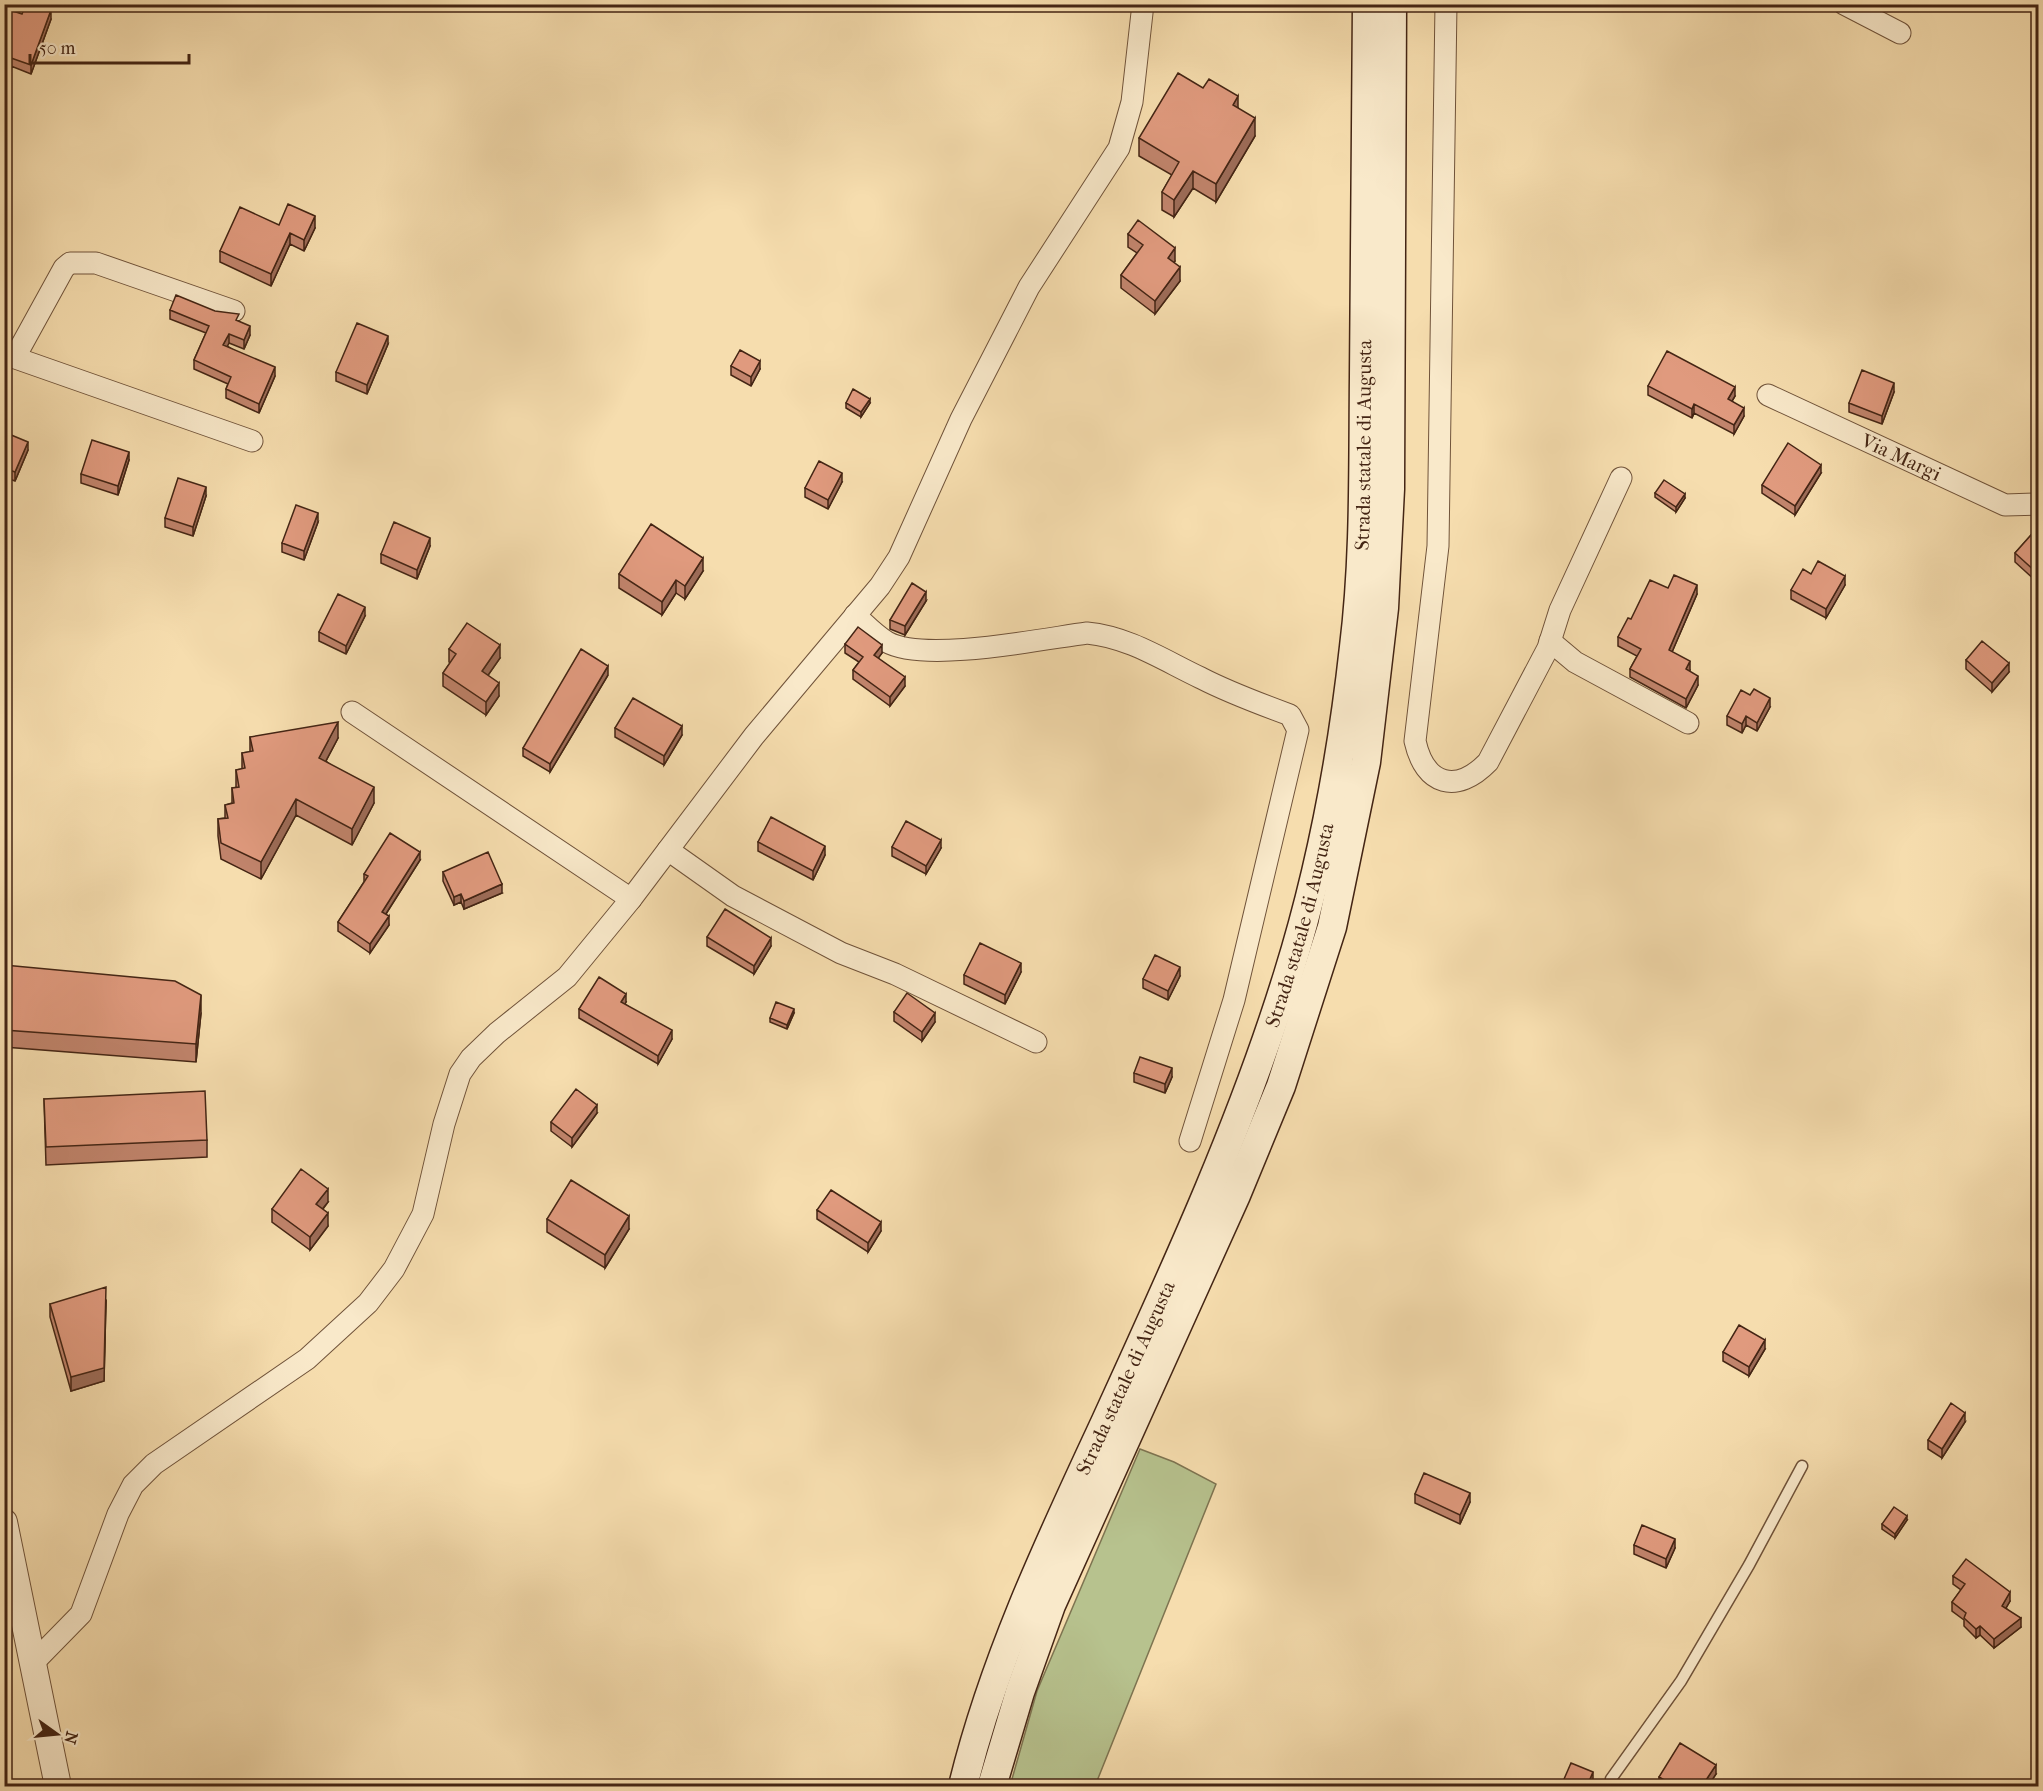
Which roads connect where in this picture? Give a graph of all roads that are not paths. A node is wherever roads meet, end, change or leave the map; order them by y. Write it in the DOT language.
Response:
graph roads {
  1 [pos="1143,4"];
  2 [pos="1367,4"];
  3 [pos="1392,4"];
  4 [pos="1446,4"];
  5 [pos="1844,4"];
  6 [pos="1900,33"];
  7 [pos="234,311"];
  8 [pos="10,355"];
  9 [pos="1768,395"];
  10 [pos="252,441"];
  11 [pos="1621,478"];
  12 [pos="2038,504"];
  13 [pos="855,615"];
  14 [pos="1550,641"];
  15 [pos="352,711"];
  16 [pos="1688,723"];
  17 [pos="668,850"];
  18 [pos="631,899"];
  19 [pos="1036,1042"];
  20 [pos="1190,1141"];
  21 [pos="1802,1466"];
  22 [pos="4,1522"];
  23 [pos="34,1661"];
  24 [pos="58,1786"];
  25 [pos="963,1786"];
  26 [pos="992,1786"];
  27 [pos="1610,1786"];
  1 -- 13 [label="street"];
  2 -- 25 [label="main road, Strada statale di Augusta"];
  3 -- 26 [label="main road, Strada statale di Augusta"];
  4 -- 14 [label="street"];
  5 -- 6 [label="street"];
  7 -- 8 [label="street"];
  8 -- 10 [label="street"];
  9 -- 12 [label="street, Via Margi"];
  11 -- 14 [label="street"];
  13 -- 17 [label="street"];
  13 -- 20 [label="street"];
  14 -- 16 [label="street"];
  15 -- 18 [label="street"];
  17 -- 18 [label="street"];
  17 -- 19 [label="street"];
  18 -- 23 [label="street"];
  21 -- 27 [label="lane"];
  22 -- 23 [label="street"];
  23 -- 24 [label="street"];
}
